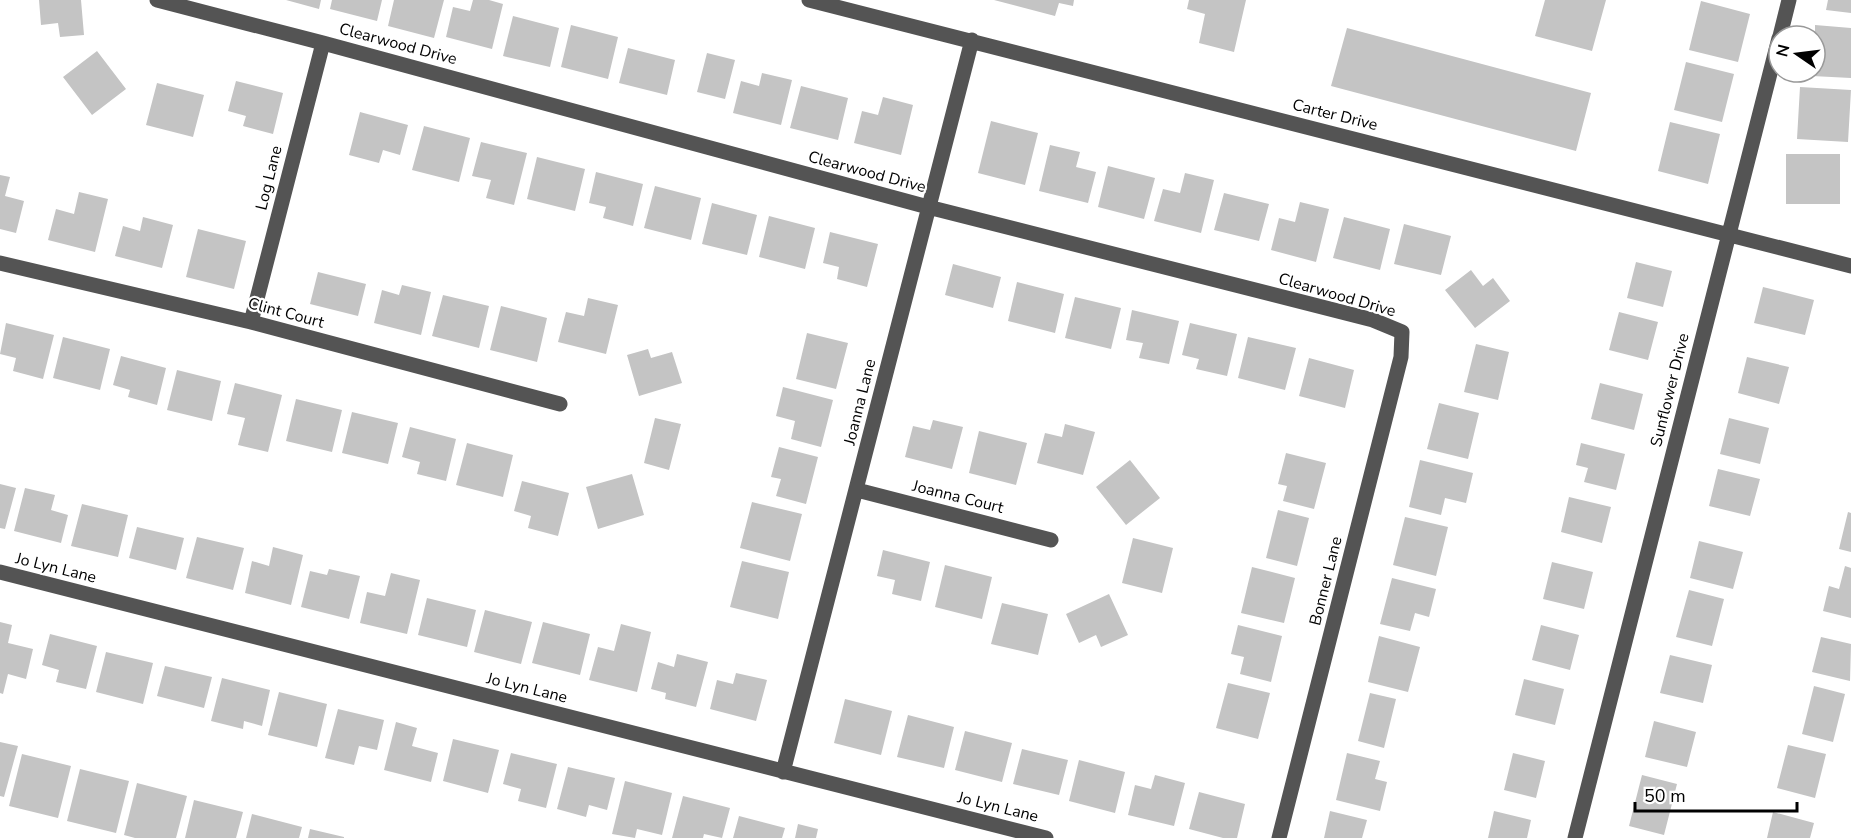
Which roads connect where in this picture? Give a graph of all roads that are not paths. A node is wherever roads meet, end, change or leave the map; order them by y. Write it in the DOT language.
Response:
graph roads {
  1 [pos="157,0"];
  2 [pos="809,0"];
  3 [pos="1789,0"];
  4 [pos="1783,24"];
  5 [pos="972,40"];
  6 [pos="323,43"];
  7 [pos="1767,84"];
  8 [pos="927,207"];
  9 [pos="1729,233"];
  10 [pos="0,263"];
  11 [pos="1851,266"];
  12 [pos="251,322"];
  13 [pos="1402,332"];
  14 [pos="560,404"];
  15 [pos="857,490"];
  16 [pos="1051,540"];
  17 [pos="0,572"];
  18 [pos="783,772"];
  19 [pos="1011,834"];
  20 [pos="1046,838"];
  21 [pos="1279,838"];
  22 [pos="1575,838"];
  1 -- 6 [label="street, Clearwood Drive"];
  2 -- 5 [label="street, Carter Drive"];
  3 -- 4 [label="street, Sunflower Drive"];
  5 -- 8 [label="street, Joanna Lane"];
  5 -- 9 [label="street, Carter Drive"];
  6 -- 8 [label="street, Clearwood Drive"];
  6 -- 12 [label="street, Log Lane"];
  7 -- 9 [label="street, Sunflower Drive"];
  8 -- 13 [label="street, Clearwood Drive"];
  8 -- 15 [label="street, Joanna Lane"];
  9 -- 11 [label="street, Carter Drive"];
  9 -- 22 [label="street, Sunflower Drive"];
  10 -- 12 [label="street, Clint Court"];
  12 -- 14 [label="street, Clint Court"];
  13 -- 21 [label="street, Bonner Lane"];
  15 -- 16 [label="street, Joanna Court"];
  15 -- 18 [label="street, Joanna Lane"];
  17 -- 18 [label="street, Jo Lyn Lane"];
  18 -- 19 [label="street, Jo Lyn Lane"];
  19 -- 20 [label="street, Jo Lyn Lane"];
}
